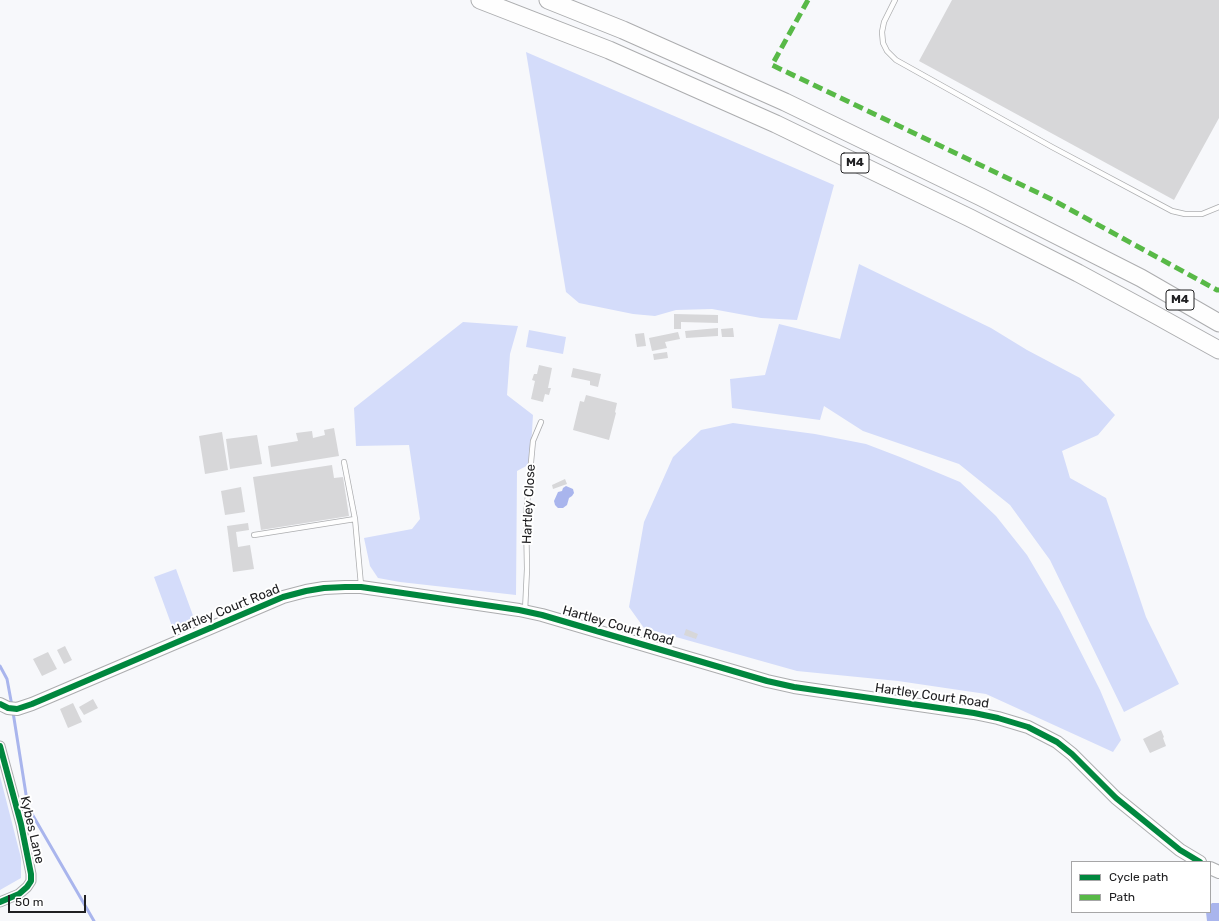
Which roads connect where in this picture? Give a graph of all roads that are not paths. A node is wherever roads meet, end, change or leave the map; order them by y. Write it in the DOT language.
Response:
graph roads {
  1 [pos="480,0"];
  2 [pos="548,0"];
  3 [pos="895,0"];
  4 [pos="1219,207"];
  5 [pos="1219,323"];
  6 [pos="1219,350"];
  7 [pos="541,422"];
  8 [pos="344,462"];
  9 [pos="355,519"];
  10 [pos="254,535"];
  11 [pos="361,587"];
  12 [pos="525,611"];
  13 [pos="5,707"];
  14 [pos="0,746"];
  15 [pos="1198,861"];
  16 [pos="0,902"];
  1 -- 6 [label="highway, M4"];
  2 -- 5 [label="highway, M4"];
  3 -- 4 [label="lane"];
  7 -- 12 [label="lane, Hartley Close"];
  8 -- 9 [label="lane"];
  9 -- 10 [label="lane"];
  9 -- 11 [label="lane"];
  11 -- 12 [label="street, Hartley Court Road"];
  11 -- 13 [label="street, Hartley Court Road"];
  12 -- 15 [label="street, Hartley Court Road"];
  14 -- 16 [label="street, Kybes Lane"];
}
